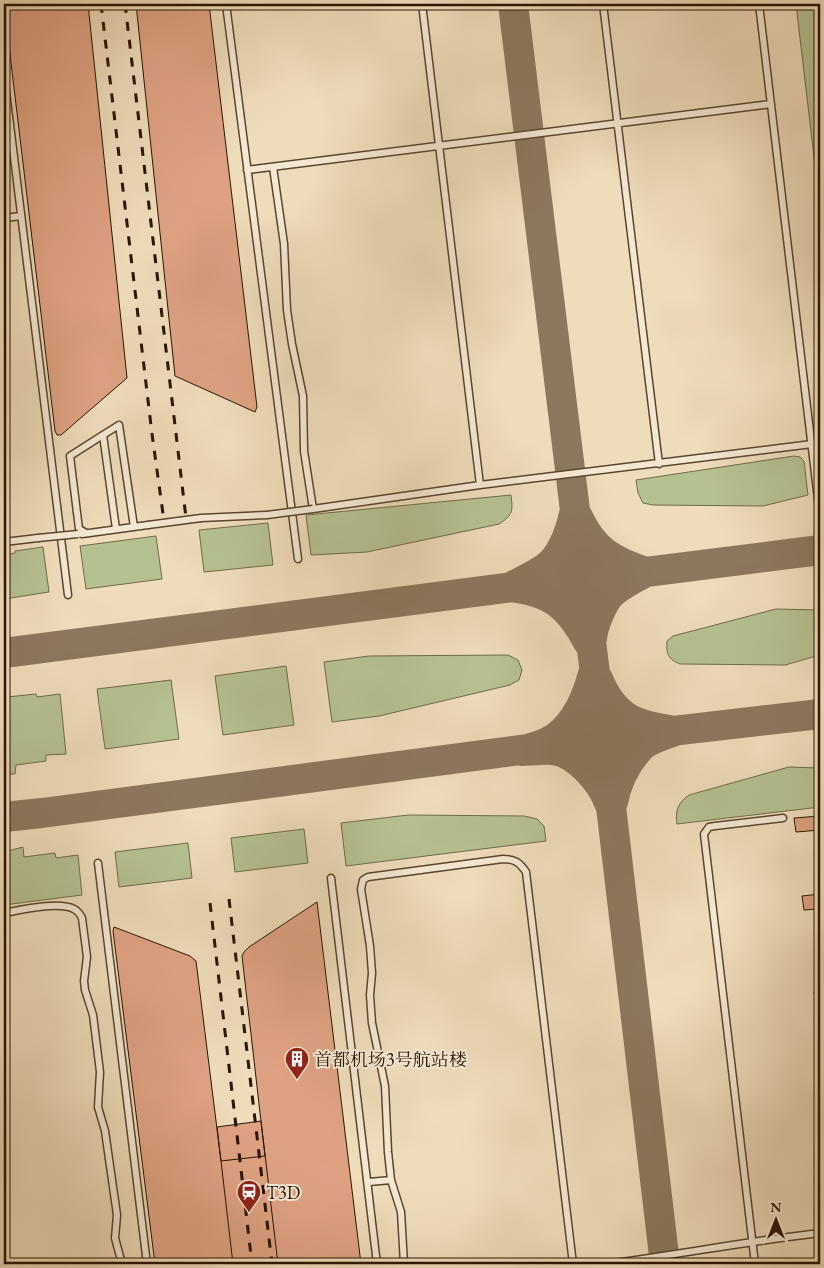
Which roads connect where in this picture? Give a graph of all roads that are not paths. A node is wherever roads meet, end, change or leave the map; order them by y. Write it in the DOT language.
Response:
graph roads {
  1 [pos="226,4"];
  2 [pos="422,4"];
  3 [pos="603,4"];
  4 [pos="759,4"];
  5 [pos="4,76"];
  6 [pos="770,104"];
  7 [pos="617,124"];
  8 [pos="440,146"];
  9 [pos="273,167"];
  10 [pos="247,170"];
  11 [pos="20,216"];
  12 [pos="4,218"];
  13 [pos="103,435"];
  14 [pos="812,444"];
  15 [pos="659,464"];
  16 [pos="480,485"];
  17 [pos="313,509"];
  18 [pos="820,516"];
  19 [pos="134,527"];
  20 [pos="116,529"];
  21 [pos="86,533"];
  22 [pos="4,542"];
  23 [pos="298,559"];
  24 [pos="68,595"];
  25 [pos="783,818"];
  26 [pos="98,863"];
  27 [pos="331,878"];
  28 [pos="4,913"];
  29 [pos="391,1180"];
  30 [pos="369,1182"];
  31 [pos="820,1233"];
  32 [pos="752,1241"];
  33 [pos="122,1264"];
  34 [pos="147,1264"];
  35 [pos="378,1264"];
  36 [pos="404,1264"];
  37 [pos="573,1264"];
  38 [pos="605,1264"];
  39 [pos="755,1264"];
  1 -- 10 [label="lane"];
  2 -- 8 [label="lane"];
  3 -- 7 [label="lane"];
  4 -- 6 [label="lane"];
  5 -- 11 [label="lane"];
  6 -- 7 [label="lane"];
  6 -- 14 [label="lane"];
  7 -- 8 [label="lane"];
  7 -- 15 [label="lane"];
  8 -- 9 [label="lane"];
  8 -- 16 [label="lane"];
  9 -- 10 [label="lane"];
  9 -- 17 [label="lane"];
  10 -- 23 [label="lane"];
  11 -- 12 [label="lane"];
  11 -- 24 [label="lane"];
  13 -- 19 [label="lane"];
  13 -- 20 [label="lane"];
  13 -- 21 [label="lane"];
  14 -- 15 [label="lane"];
  14 -- 18 [label="lane"];
  15 -- 16 [label="lane"];
  16 -- 17 [label="lane"];
  17 -- 19 [label="lane, bridge"];
  19 -- 20 [label="lane"];
  20 -- 21 [label="lane"];
  21 -- 22 [label="lane, bridge"];
  25 -- 32 [label="lane"];
  26 -- 34 [label="lane"];
  27 -- 30 [label="lane"];
  28 -- 33 [label="lane"];
  29 -- 30 [label="lane"];
  29 -- 36 [label="lane"];
  29 -- 37 [label="lane"];
  30 -- 35 [label="lane"];
  31 -- 32 [label="lane"];
  32 -- 38 [label="lane"];
  32 -- 39 [label="lane"];
}
